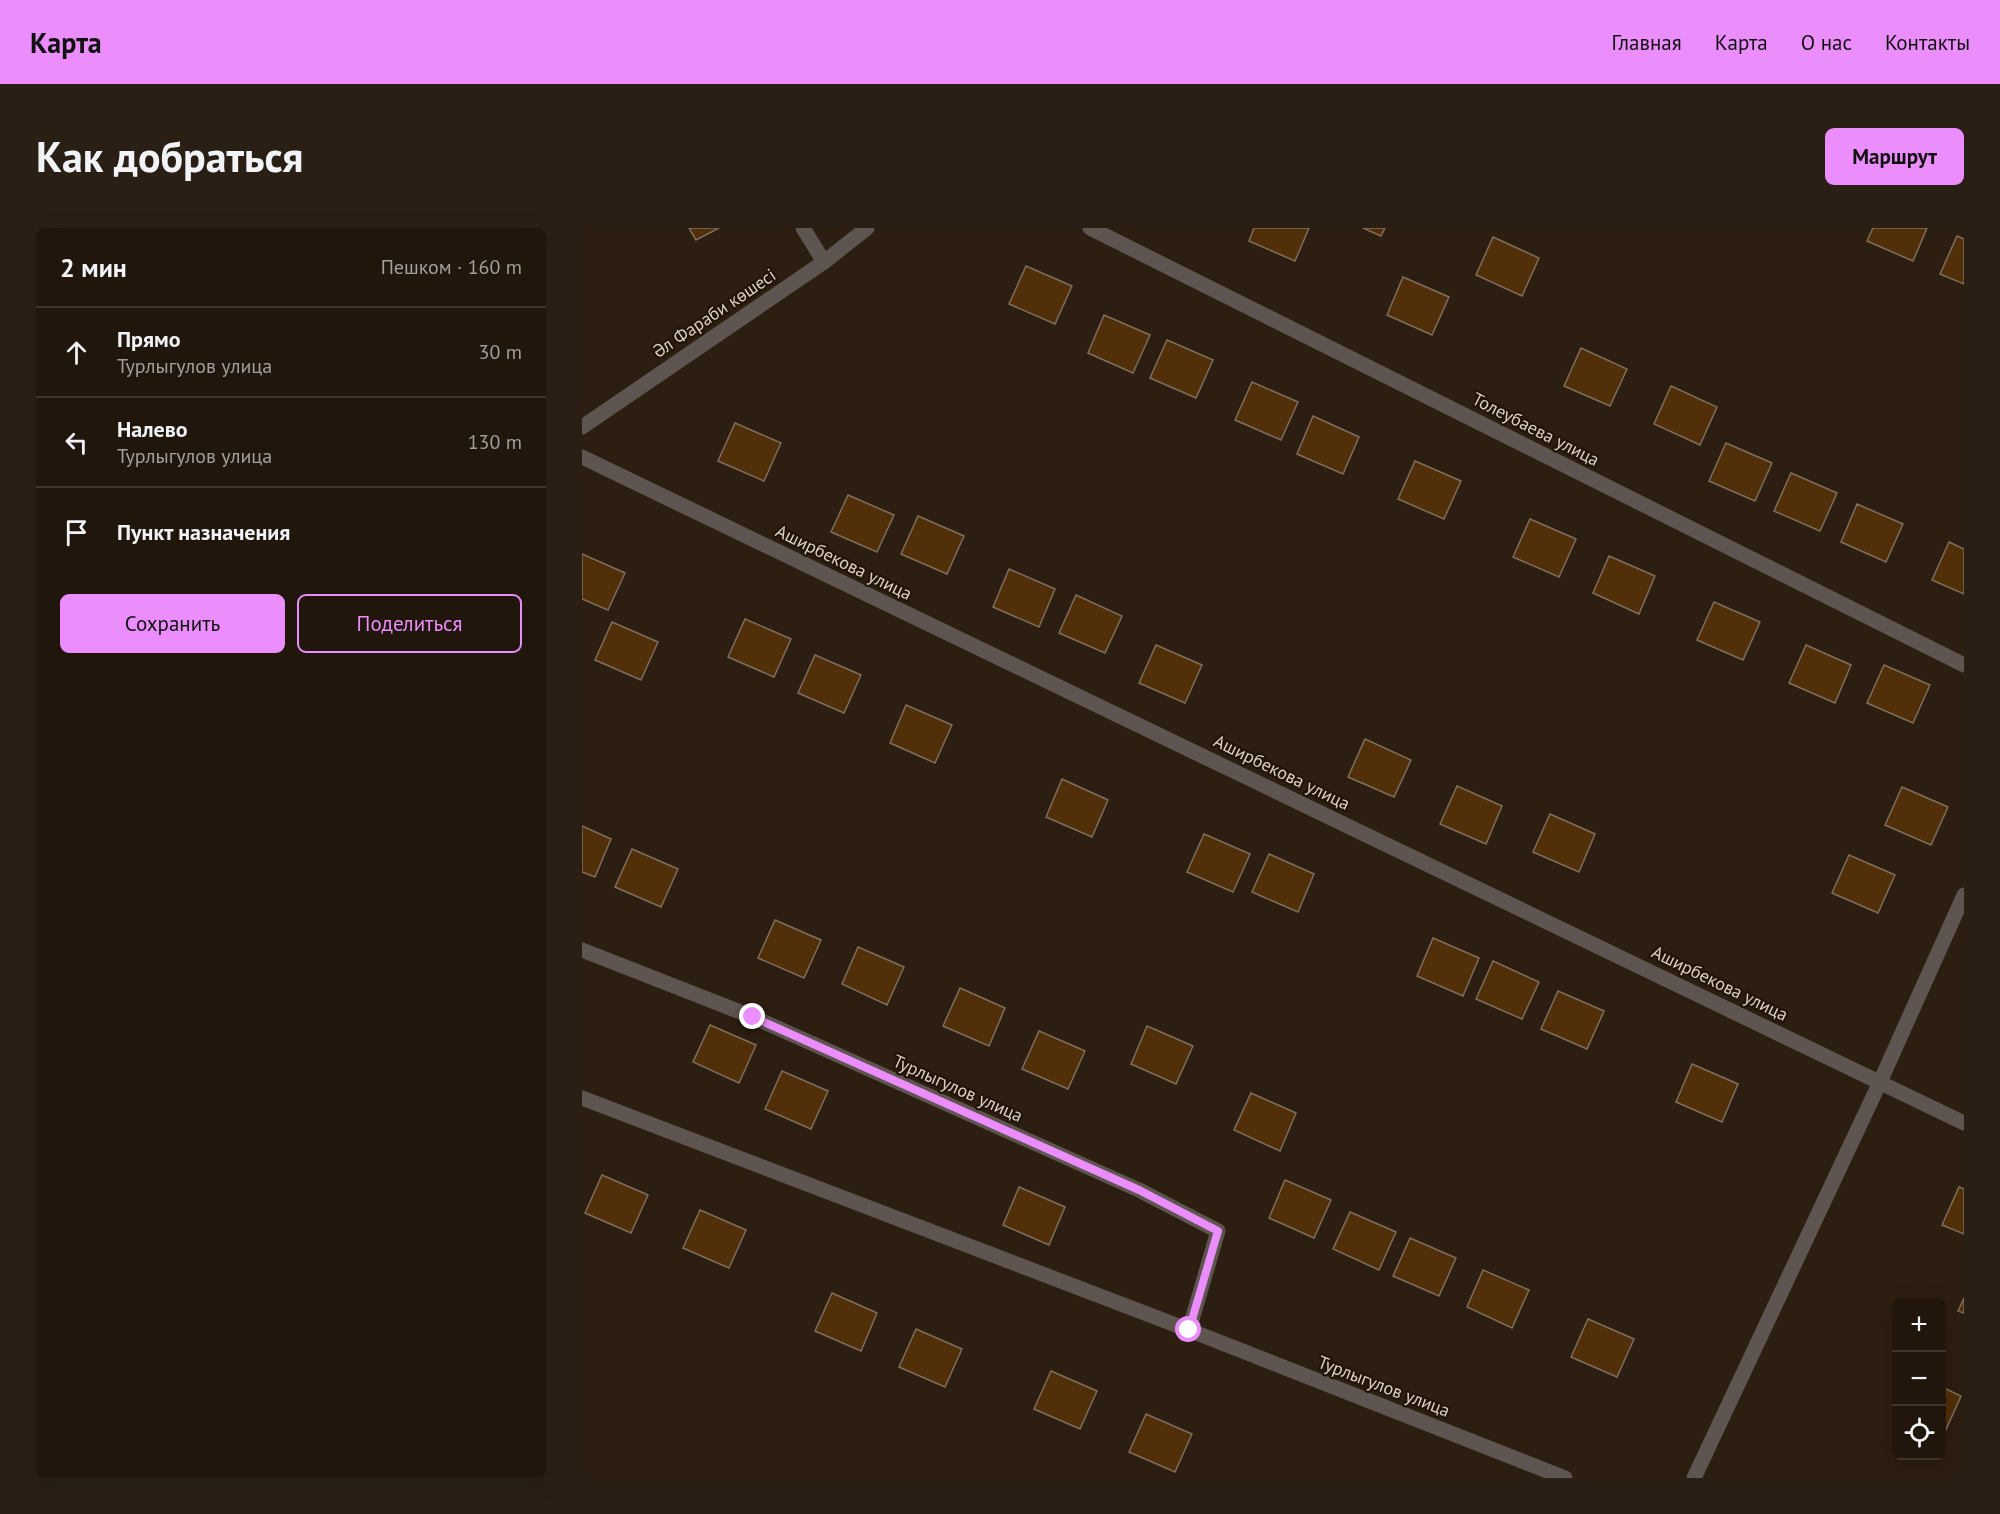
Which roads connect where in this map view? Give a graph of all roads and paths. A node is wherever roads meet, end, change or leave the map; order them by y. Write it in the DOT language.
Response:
graph roads {
  1 [pos="803,228"];
  2 [pos="867,228"];
  3 [pos="1090,228"];
  4 [pos="824,262"];
  5 [pos="582,427"];
  6 [pos="582,457"];
  7 [pos="1964,665"];
  8 [pos="1964,895"];
  9 [pos="582,950"];
  10 [pos="1880,1082"];
  11 [pos="582,1098"];
  12 [pos="1964,1124"];
  13 [pos="1189,1330"];
  14 [pos="1565,1478"];
  15 [pos="1694,1478"];
  1 -- 4 [label="street"];
  2 -- 4 [label="street, Әл Фараби көшесі"];
  3 -- 7 [label="street, Толеубаева улица"];
  4 -- 5 [label="street, Әл Фараби көшесі"];
  6 -- 10 [label="street, Аширбекова улица"];
  8 -- 10 [label="street"];
  9 -- 13 [label="street, Турлыгулов улица"];
  10 -- 12 [label="street, Аширбекова улица"];
  10 -- 15 [label="street"];
  11 -- 13 [label="street, Турлыгулов улица"];
  13 -- 14 [label="street, Турлыгулов улица"];
}
